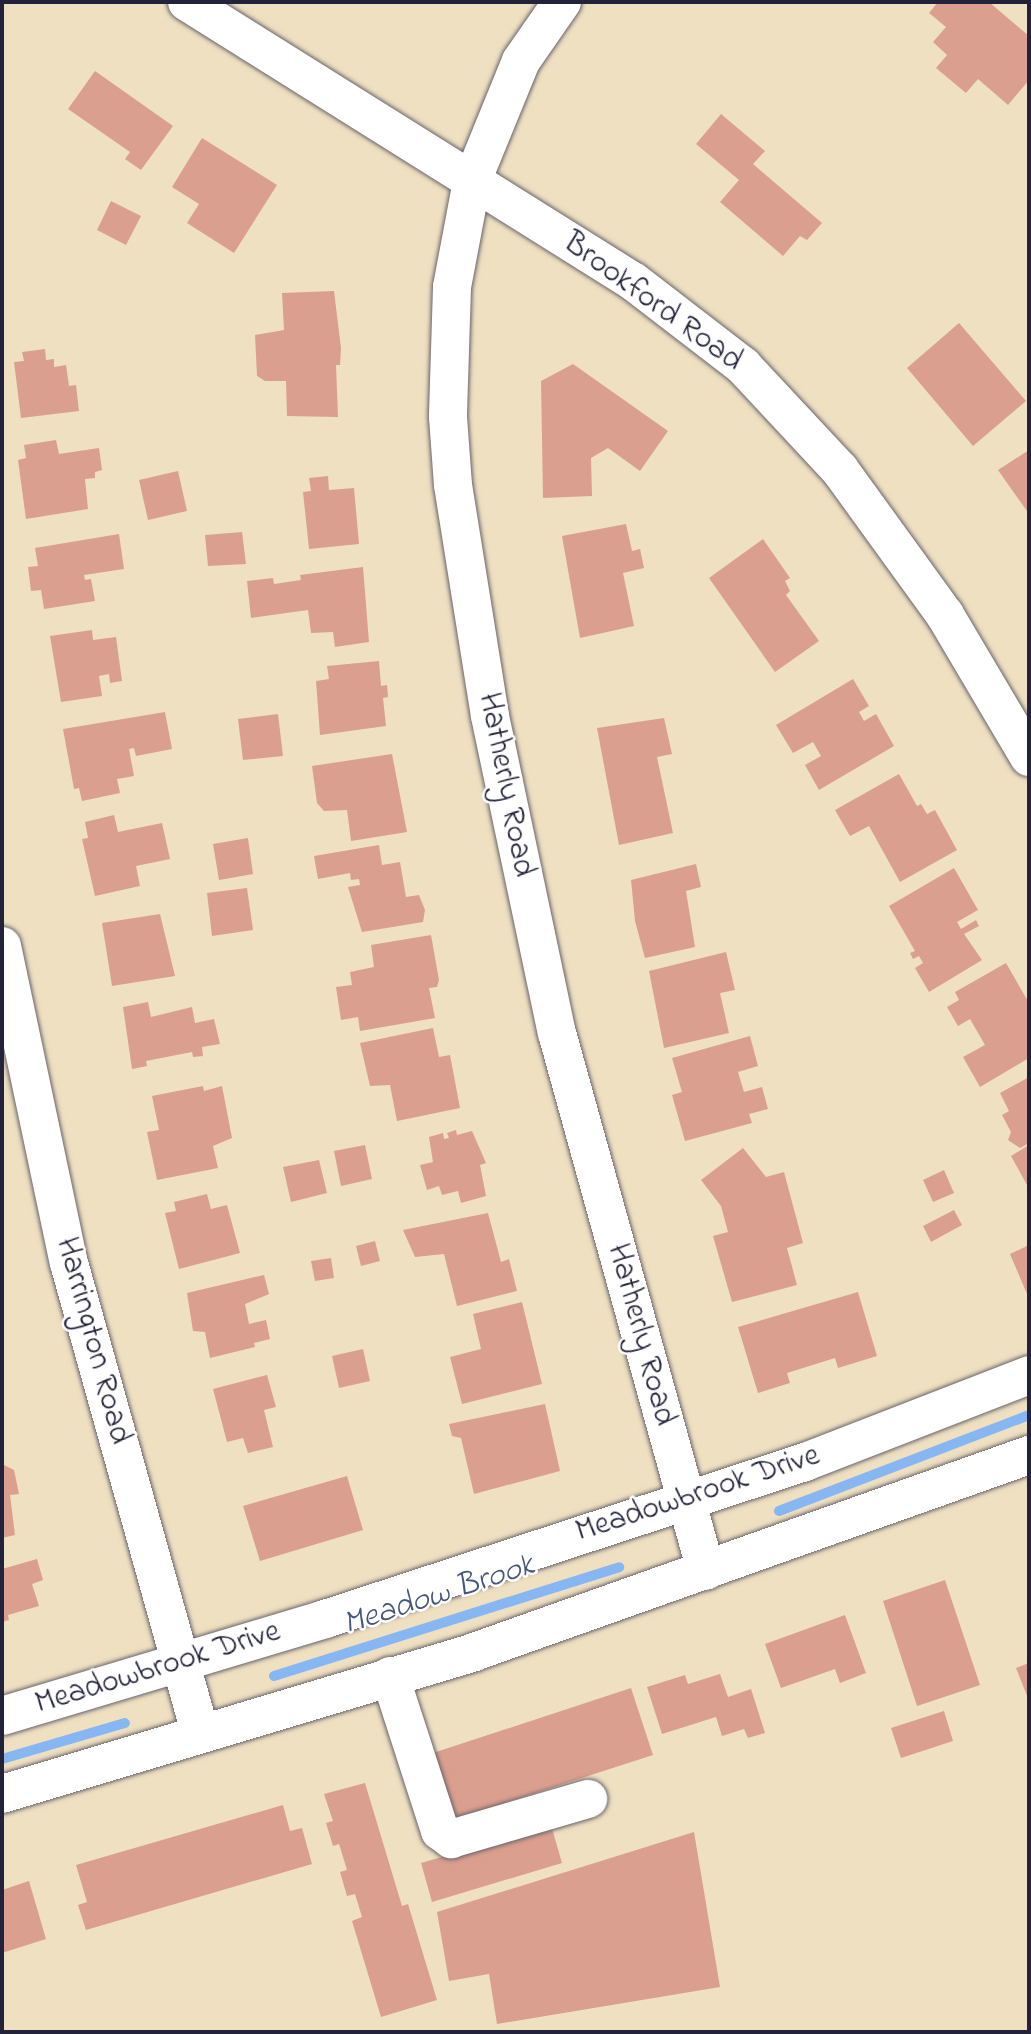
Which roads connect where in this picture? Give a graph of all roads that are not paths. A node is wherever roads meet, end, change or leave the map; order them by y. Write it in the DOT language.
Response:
graph roads {
  1 [pos="187,2"];
  2 [pos="562,2"];
  3 [pos="472,181"];
  4 [pos="1029,757"];
  5 [pos="2,946"];
  6 [pos="1029,1375"];
  7 [pos="1029,1455"];
  8 [pos="685,1498"];
  9 [pos="706,1571"];
  10 [pos="181,1662"];
  11 [pos="390,1676"];
  12 [pos="2,1716"];
  13 [pos="200,1732"];
  14 [pos="2,1794"];
  15 [pos="588,1799"];
  1 -- 3 [label="street, Brookford Road"];
  2 -- 3 [label="street, Hatherly Road"];
  3 -- 4 [label="street, Brookford Road"];
  3 -- 8 [label="street, Hatherly Road"];
  5 -- 10 [label="street, Harrington Road"];
  6 -- 8 [label="street, Meadowbrook Drive"];
  7 -- 9 [label="street"];
  8 -- 9 [label="street, Hatherly Road"];
  8 -- 10 [label="street, Meadowbrook Drive"];
  9 -- 11 [label="street"];
  10 -- 12 [label="street, Meadowbrook Drive"];
  10 -- 13 [label="street, Harrington Road"];
  11 -- 13 [label="street"];
  11 -- 15 [label="street"];
  13 -- 14 [label="street"];
}
